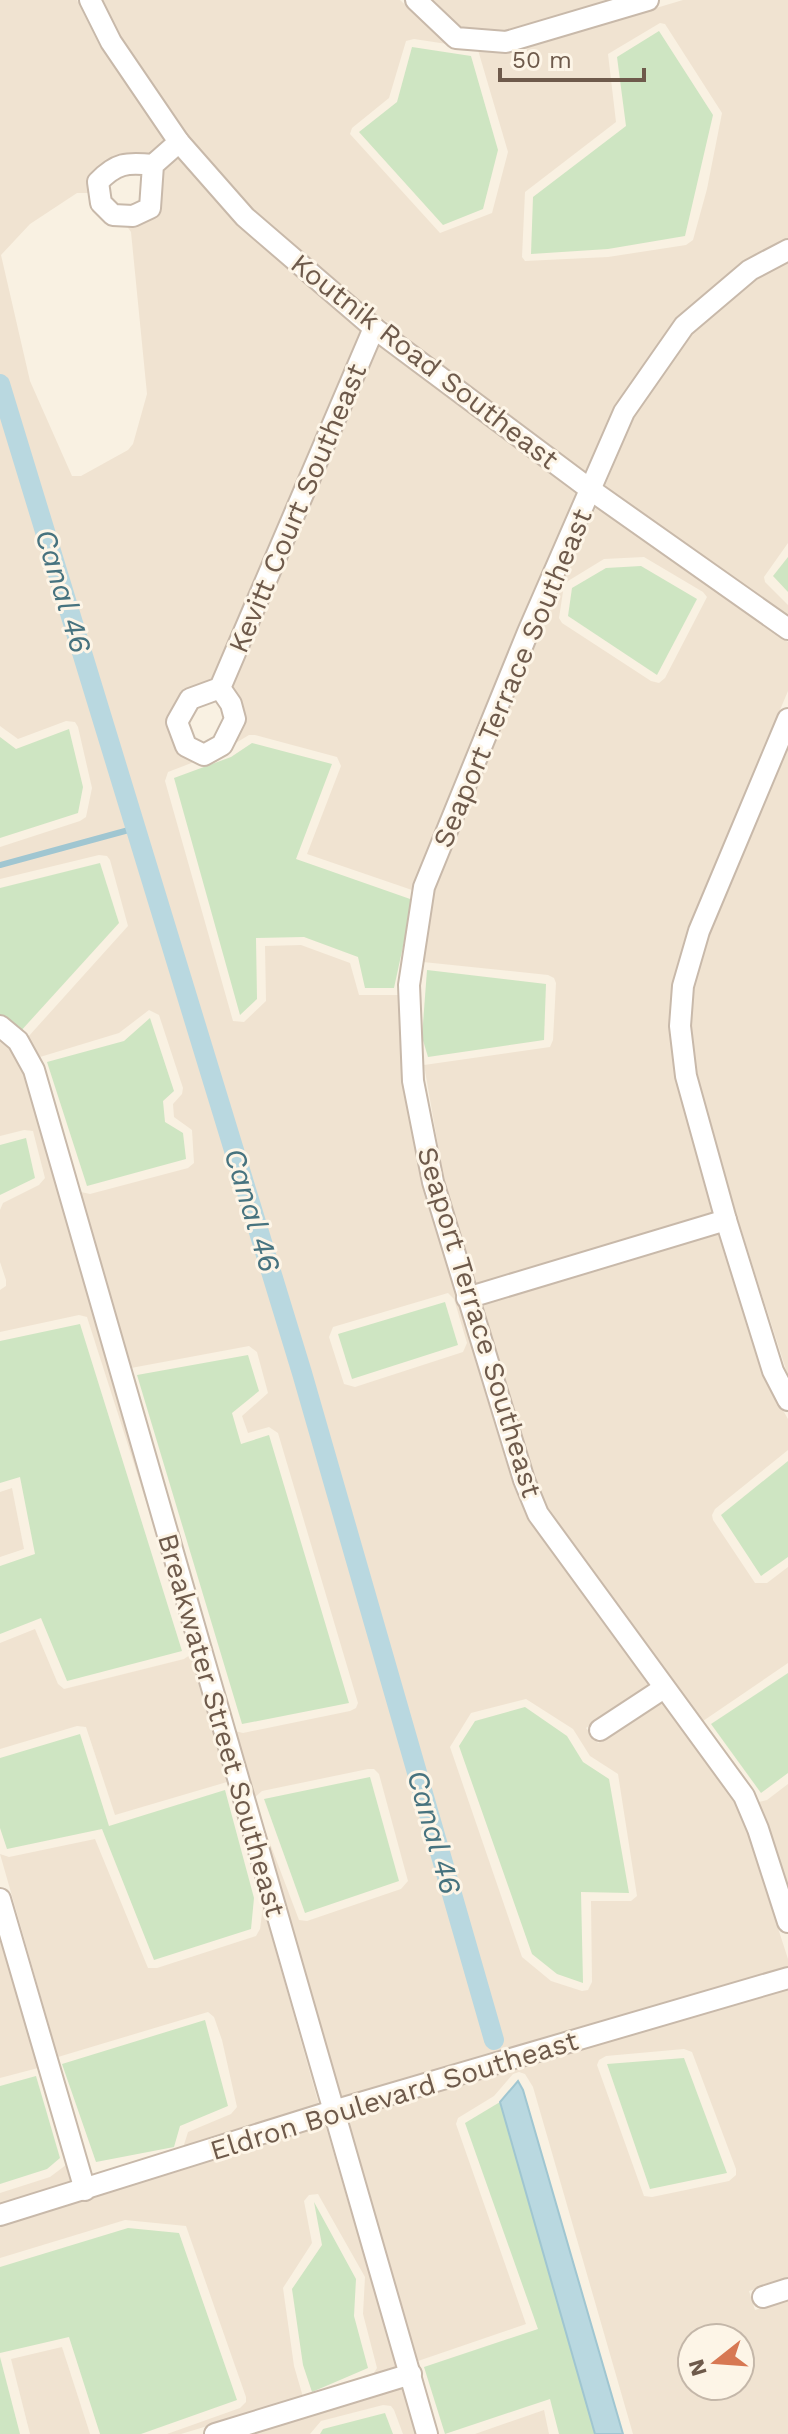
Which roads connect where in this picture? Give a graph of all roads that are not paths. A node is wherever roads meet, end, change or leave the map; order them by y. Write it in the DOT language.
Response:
graph roads {
  1 [pos="90,0"];
  2 [pos="416,0"];
  3 [pos="648,0"];
  4 [pos="179,142"];
  5 [pos="153,165"];
  6 [pos="788,250"];
  7 [pos="374,328"];
  8 [pos="591,490"];
  9 [pos="788,629"];
  10 [pos="220,688"];
  11 [pos="788,719"];
  12 [pos="0,1026"];
  13 [pos="726,1220"];
  14 [pos="467,1298"];
  15 [pos="788,1400"];
  16 [pos="664,1688"];
  17 [pos="600,1730"];
  18 [pos="0,1899"];
  19 [pos="788,1922"];
  20 [pos="788,1978"];
  21 [pos="333,2111"];
  22 [pos="85,2190"];
  23 [pos="0,2215"];
  24 [pos="788,2289"];
  25 [pos="763,2297"];
  26 [pos="411,2374"];
  27 [pos="215,2434"];
  28 [pos="427,2434"];
  1 -- 4 [label="street, Koutnik Road Southeast"];
  2 -- 3 [label="street"];
  4 -- 5 [label="street"];
  4 -- 7 [label="street, Koutnik Road Southeast"];
  6 -- 8 [label="street, Seaport Terrace Southeast"];
  7 -- 8 [label="street, Koutnik Road Southeast"];
  7 -- 10 [label="street, Kevitt Court Southeast"];
  8 -- 9 [label="street, Koutnik Road Southeast"];
  8 -- 14 [label="street, Seaport Terrace Southeast"];
  11 -- 13 [label="street"];
  12 -- 21 [label="street, Breakwater Street Southeast"];
  13 -- 14 [label="street"];
  13 -- 15 [label="street"];
  14 -- 16 [label="street, Seaport Terrace Southeast"];
  16 -- 17 [label="street"];
  16 -- 19 [label="street, Seaport Terrace Southeast"];
  18 -- 22 [label="street"];
  20 -- 21 [label="street, Eldron Boulevard Southeast"];
  21 -- 22 [label="street, Eldron Boulevard Southeast"];
  21 -- 26 [label="street, Breakwater Street Southeast"];
  22 -- 23 [label="street, Eldron Boulevard Southeast"];
  24 -- 25 [label="street"];
  26 -- 27 [label="street"];
  26 -- 28 [label="street, Breakwater Street Southeast"];
}
